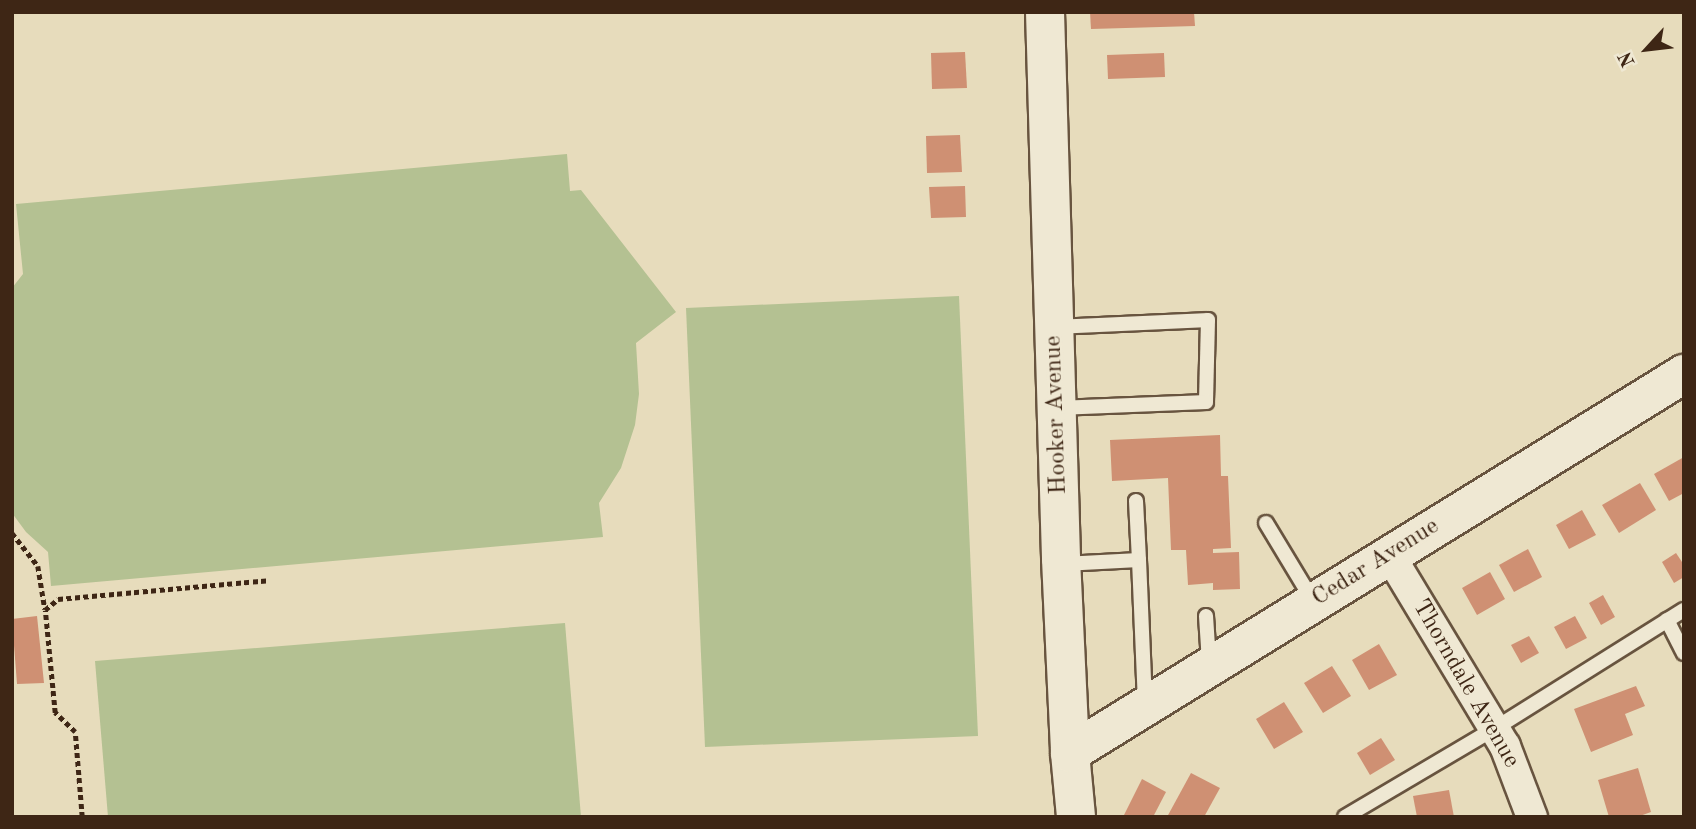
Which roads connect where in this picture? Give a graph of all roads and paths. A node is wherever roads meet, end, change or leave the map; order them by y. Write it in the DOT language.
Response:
graph roads {
  1 [pos="1045,12"];
  2 [pos="1055,327"];
  3 [pos="1684,374"];
  4 [pos="1057,408"];
  5 [pos="1136,501"];
  6 [pos="1266,523"];
  7 [pos="12,533"];
  8 [pos="1389,554"];
  9 [pos="1139,561"];
  10 [pos="1062,564"];
  11 [pos="269,580"];
  12 [pos="1313,602"];
  13 [pos="45,610"];
  14 [pos="1684,610"];
  15 [pos="1206,616"];
  16 [pos="1667,620"];
  17 [pos="1684,653"];
  18 [pos="1209,667"];
  19 [pos="1145,707"];
  20 [pos="1494,729"];
  21 [pos="1070,754"];
  22 [pos="82,817"];
  23 [pos="1076,817"];
  24 [pos="1345,817"];
  25 [pos="1532,817"];
  1 -- 2 [label="street, Hooker Avenue"];
  2 -- 4 [label="street, Hooker Avenue"];
  2 -- 4 [label="lane"];
  3 -- 8 [label="street, Cedar Avenue"];
  4 -- 10 [label="street, Hooker Avenue"];
  5 -- 9 [label="lane"];
  6 -- 12 [label="lane"];
  7 -- 13 [label="path"];
  8 -- 12 [label="street, Cedar Avenue"];
  8 -- 20 [label="street, Thorndale Avenue"];
  9 -- 10 [label="lane"];
  9 -- 19 [label="lane"];
  10 -- 21 [label="street, Hooker Avenue"];
  11 -- 13 [label="path"];
  12 -- 18 [label="street, Cedar Avenue"];
  13 -- 22 [label="path"];
  14 -- 16 [label="lane"];
  15 -- 18 [label="lane"];
  16 -- 17 [label="lane"];
  16 -- 20 [label="lane"];
  18 -- 19 [label="street, Cedar Avenue"];
  19 -- 21 [label="street, Cedar Avenue"];
  20 -- 24 [label="lane"];
  20 -- 25 [label="street, Thorndale Avenue"];
  21 -- 23 [label="street, Hooker Avenue"];
}
